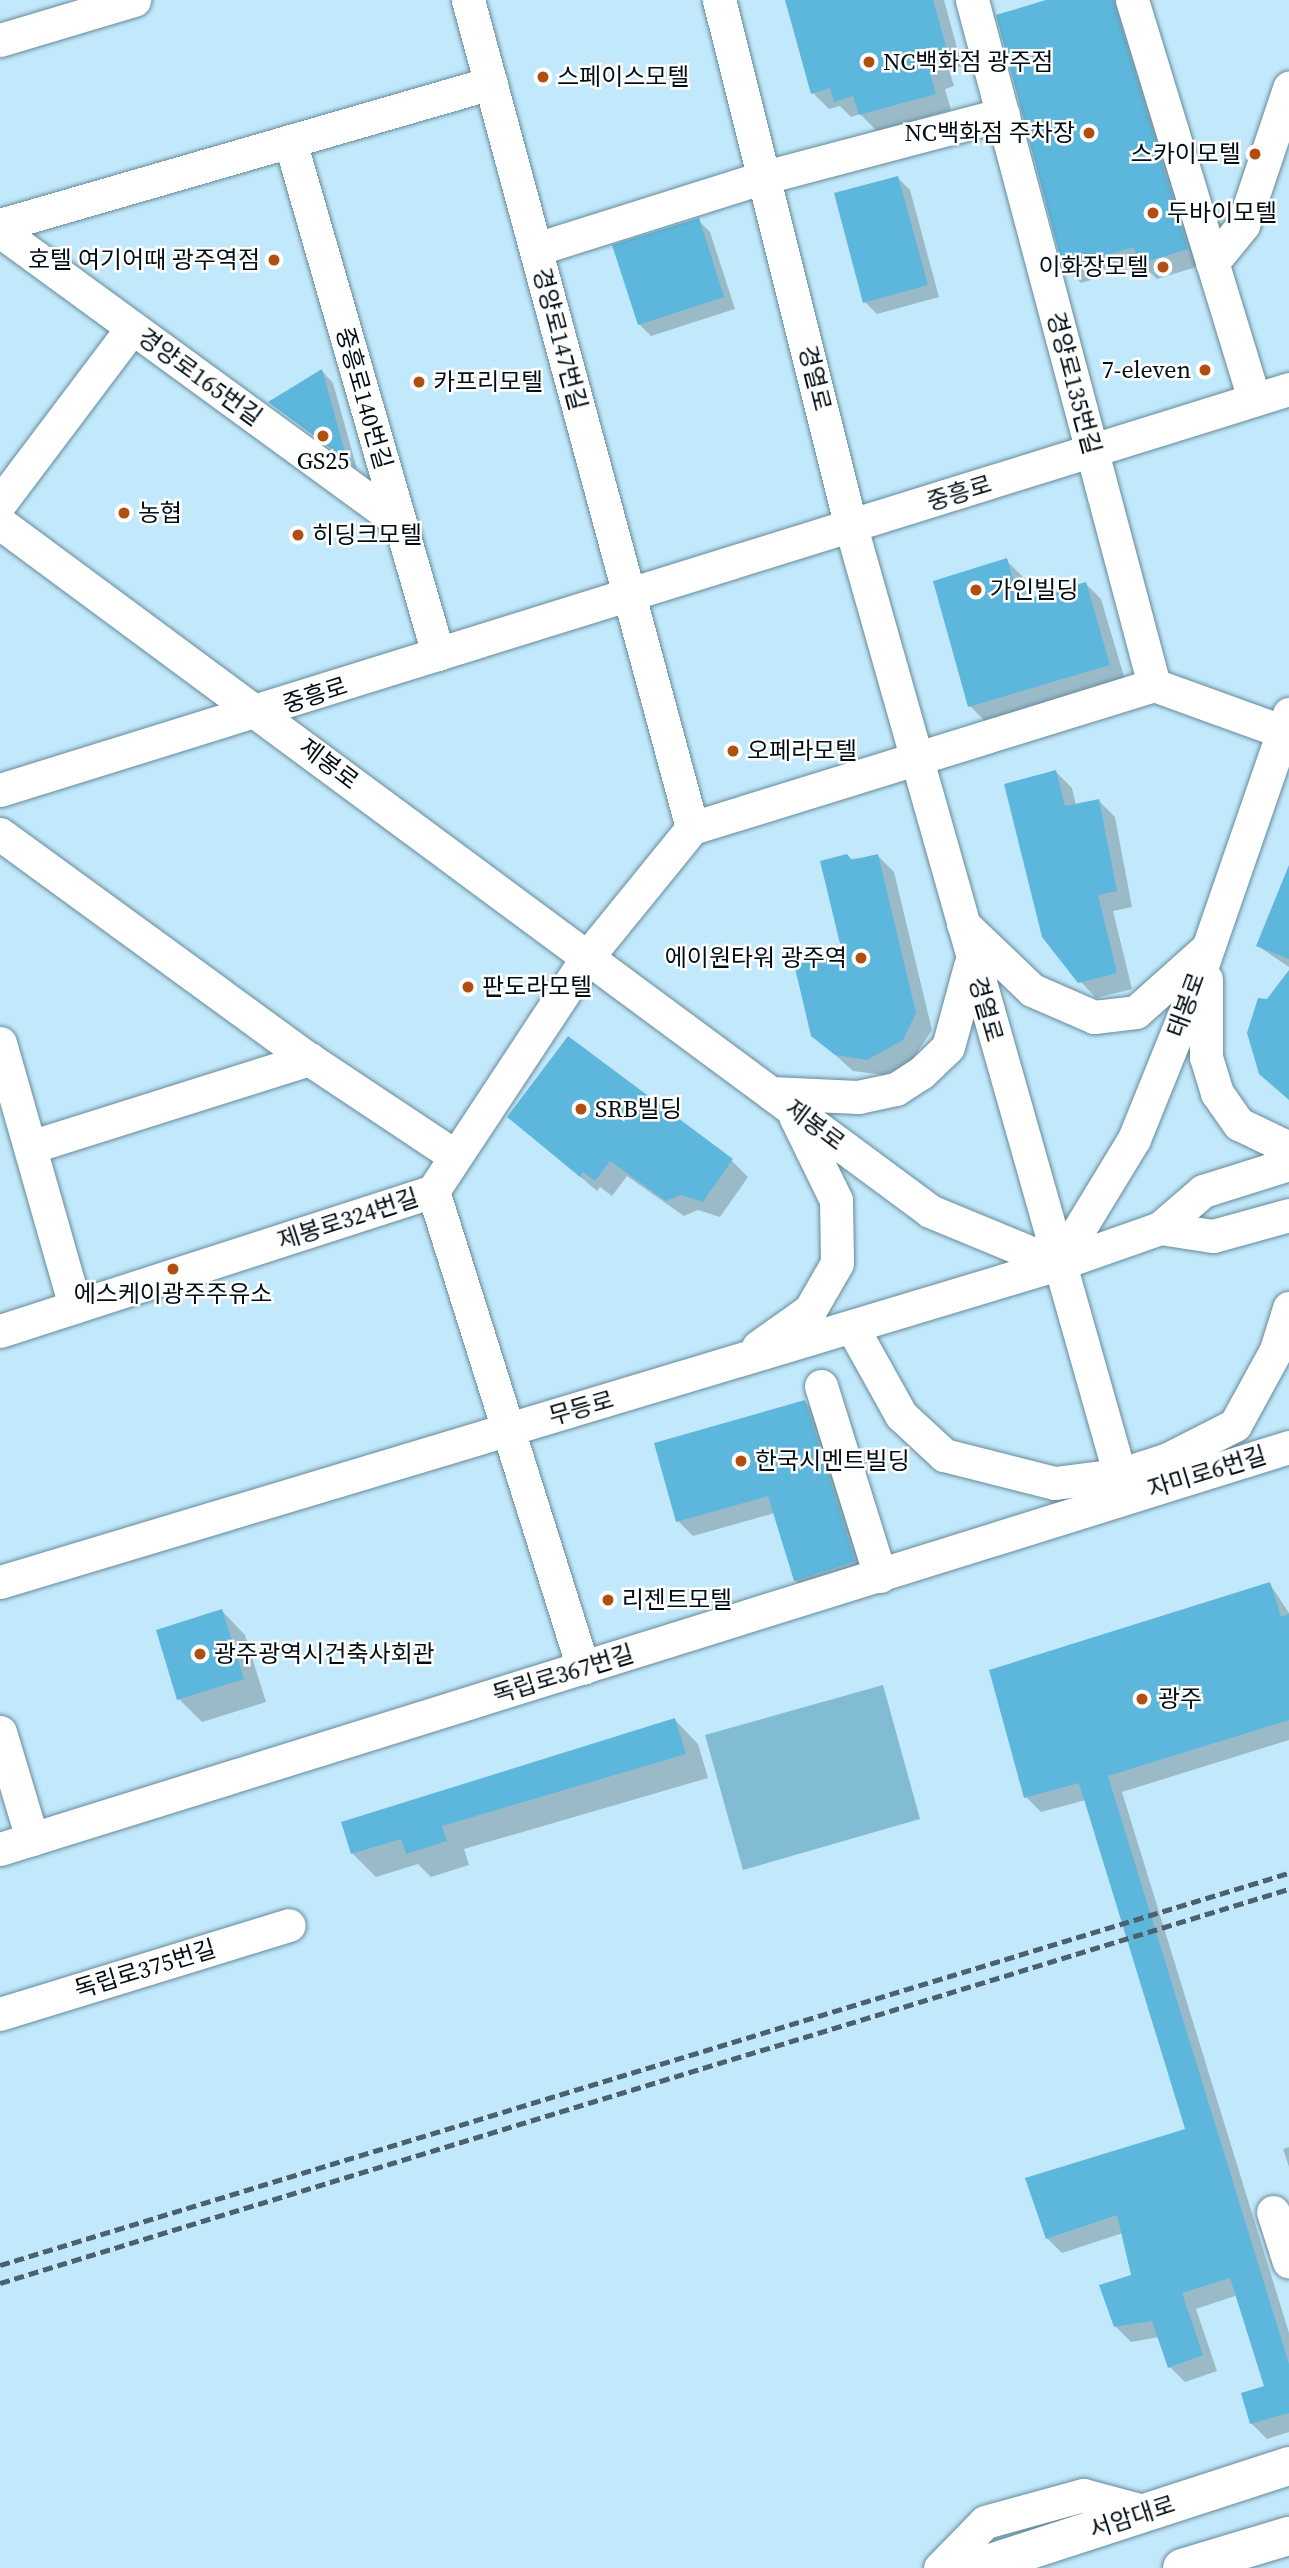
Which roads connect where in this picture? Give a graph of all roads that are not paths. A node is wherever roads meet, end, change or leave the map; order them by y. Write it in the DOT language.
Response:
graph roads {
  1 [pos="134,0"];
  2 [pos="468,0"];
  3 [pos="719,0"];
  4 [pos="972,0"];
  5 [pos="1132,0"];
  6 [pos="0,40"];
  7 [pos="491,83"];
  8 [pos="1289,88"];
  9 [pos="1003,114"];
  10 [pos="290,141"];
  11 [pos="765,177"];
  12 [pos="0,225"];
  13 [pos="0,231"];
  14 [pos="536,249"];
  15 [pos="1212,263"];
  16 [pos="132,328"];
  17 [pos="1289,389"];
  18 [pos="1254,400"];
  19 [pos="1093,452"];
  20 [pos="0,503"];
  21 [pos="399,522"];
  22 [pos="0,523"];
  23 [pos="852,527"];
  24 [pos="629,595"];
  25 [pos="438,654"];
  26 [pos="1154,685"];
  27 [pos="260,713"];
  28 [pos="1287,727"];
  29 [pos="915,755"];
  30 [pos="0,790"];
  31 [pos="692,828"];
  32 [pos="0,834"];
  33 [pos="962,922"];
  34 [pos="1206,948"];
  35 [pos="588,956"];
  36 [pos="971,957"];
  37 [pos="0,1044"];
  38 [pos="309,1059"];
  39 [pos="781,1100"];
  40 [pos="30,1147"];
  41 [pos="1289,1148"];
  42 [pos="452,1154"];
  43 [pos="1289,1164"];
  44 [pos="433,1191"];
  45 [pos="1289,1215"];
  46 [pos="1160,1228"];
  47 [pos="1058,1264"];
  48 [pos="75,1307"];
  49 [pos="1289,1308"];
  50 [pos="852,1327"];
  51 [pos="0,1331"];
  52 [pos="737,1362"];
  53 [pos="821,1386"];
  54 [pos="510,1429"];
  55 [pos="1289,1447"];
  56 [pos="1122,1486"];
  57 [pos="880,1576"];
  58 [pos="0,1582"];
  59 [pos="583,1668"];
  60 [pos="0,1732"];
  61 [pos="32,1839"];
  62 [pos="0,1849"];
  63 [pos="289,1925"];
  64 [pos="0,2014"];
  65 [pos="1273,2212"];
  66 [pos="1289,2262"];
  67 [pos="1289,2466"];
  68 [pos="1147,2512"];
  69 [pos="1289,2536"];
  70 [pos="1186,2567"];
  71 [pos="940,2568"];
  72 [pos="975,2568"];
  73 [pos="1260,2568"];
  1 -- 6 [label="street"];
  2 -- 7 [label="street, 경양로147번길"];
  3 -- 11 [label="street, 경열로"];
  4 -- 9 [label="street, 경양로135번길"];
  5 -- 15 [label="street"];
  7 -- 10 [label="street"];
  7 -- 14 [label="street, 경양로147번길"];
  8 -- 15 [label="street"];
  9 -- 11 [label="street"];
  9 -- 19 [label="street, 경양로135번길"];
  10 -- 12 [label="street"];
  10 -- 21 [label="street, 중흥로140번길"];
  11 -- 14 [label="street"];
  11 -- 23 [label="street, 경열로"];
  13 -- 16 [label="street, 경양로165번길"];
  14 -- 24 [label="street, 경양로147번길"];
  15 -- 18 [label="street"];
  16 -- 20 [label="street"];
  16 -- 21 [label="street, 경양로165번길"];
  17 -- 18 [label="street, 중흥로"];
  18 -- 19 [label="street, 중흥로"];
  19 -- 23 [label="street, 중흥로"];
  19 -- 26 [label="street, 경양로135번길"];
  21 -- 25 [label="street, 중흥로140번길"];
  22 -- 27 [label="street, 제봉로"];
  23 -- 24 [label="street, 중흥로"];
  23 -- 29 [label="street, 경열로"];
  24 -- 25 [label="street, 중흥로"];
  24 -- 31 [label="street"];
  25 -- 27 [label="street, 중흥로"];
  26 -- 28 [label="street, 태봉로"];
  26 -- 29 [label="street"];
  27 -- 30 [label="street, 중흥로"];
  27 -- 35 [label="street, 제봉로"];
  28 -- 34 [label="street, 태봉로"];
  29 -- 31 [label="street"];
  29 -- 33 [label="street, 경열로"];
  31 -- 35 [label="street"];
  32 -- 38 [label="street"];
  33 -- 34 [label="street"];
  33 -- 36 [label="street, 경열로"];
  34 -- 41 [label="street"];
  34 -- 47 [label="street, 태봉로"];
  35 -- 39 [label="street, 제봉로"];
  35 -- 42 [label="street, 제봉로324번길"];
  36 -- 39 [label="street"];
  36 -- 47 [label="street, 경열로"];
  37 -- 40 [label="street"];
  38 -- 40 [label="street"];
  38 -- 42 [label="street"];
  39 -- 47 [label="street, 제봉로"];
  39 -- 52 [label="street"];
  40 -- 48 [label="street"];
  42 -- 44 [label="street, 제봉로324번길"];
  43 -- 46 [label="street, 무등로"];
  44 -- 48 [label="street, 제봉로324번길"];
  44 -- 54 [label="street"];
  45 -- 46 [label="street, 무등로"];
  46 -- 47 [label="street, 무등로"];
  47 -- 50 [label="street, 무등로"];
  47 -- 56 [label="street, 경열로"];
  48 -- 51 [label="street, 제봉로324번길"];
  49 -- 56 [label="street"];
  50 -- 52 [label="street, 무등로"];
  50 -- 56 [label="street"];
  52 -- 54 [label="street, 무등로"];
  53 -- 57 [label="street"];
  54 -- 58 [label="street, 무등로"];
  54 -- 59 [label="street"];
  55 -- 56 [label="street, 자미로6번길"];
  56 -- 57 [label="street, 독립로367번길"];
  57 -- 59 [label="street, 독립로367번길"];
  59 -- 61 [label="street, 독립로367번길"];
  60 -- 61 [label="street"];
  61 -- 62 [label="street, 독립로367번길"];
  63 -- 64 [label="street, 독립로375번길"];
  65 -- 66 [label="street"];
  67 -- 68 [label="main road, 서암대로"];
  68 -- 71 [label="street"];
  68 -- 72 [label="main road, 서암대로"];
  69 -- 70 [label="main road"];
  70 -- 73 [label="main road"];
}
